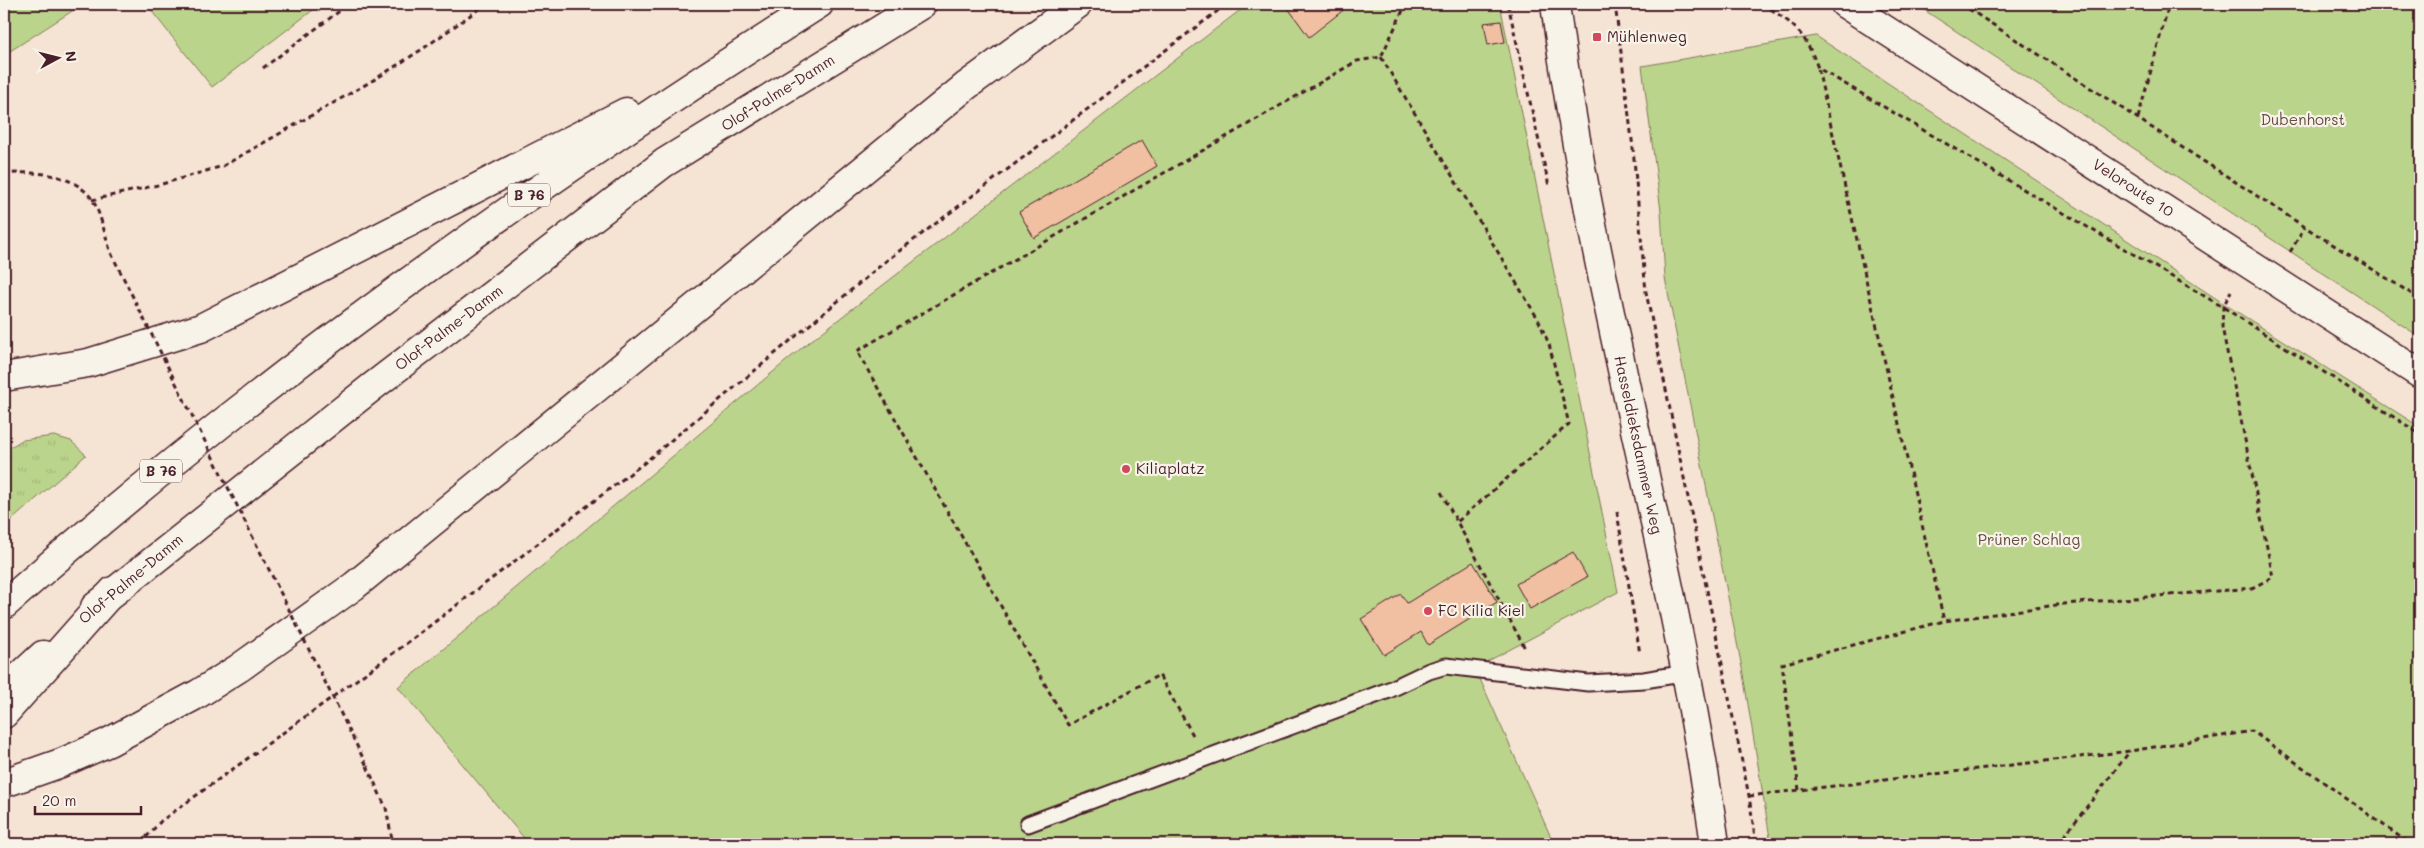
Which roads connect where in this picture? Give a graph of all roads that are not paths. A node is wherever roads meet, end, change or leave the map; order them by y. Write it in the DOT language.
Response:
graph roads {
  1 [pos="819,4"];
  2 [pos="922,4"];
  3 [pos="1078,4"];
  4 [pos="1549,4"];
  5 [pos="1555,4"];
  6 [pos="1845,4"];
  7 [pos="1561,45"];
  8 [pos="741,53"];
  9 [pos="2420,374"];
  10 [pos="4,376"];
  11 [pos="112,591"];
  12 [pos="4,605"];
  13 [pos="1686,673"];
  14 [pos="4,691"];
  15 [pos="4,714"];
  16 [pos="12,781"];
  17 [pos="1028,824"];
  18 [pos="1715,844"];
  1 -- 8 [label="main road, B 76"];
  2 -- 11 [label="main road, Olof-Palme-Damm"];
  3 -- 16 [label="main road"];
  4 -- 7 [label="main road, Hasseldieksdammer Weg"];
  5 -- 7 [label="main road, Hasseldieksdammer Weg"];
  6 -- 9 [label="main road, Veloroute 10"];
  7 -- 13 [label="main road, Hasseldieksdammer Weg"];
  8 -- 10 [label="main road"];
  8 -- 12 [label="main road, B 76"];
  11 -- 14 [label="main road, Olof-Palme-Damm"];
  11 -- 15 [label="main road"];
  13 -- 17 [label="lane"];
  13 -- 18 [label="main road, Hasseldieksdammer Weg"];
}
